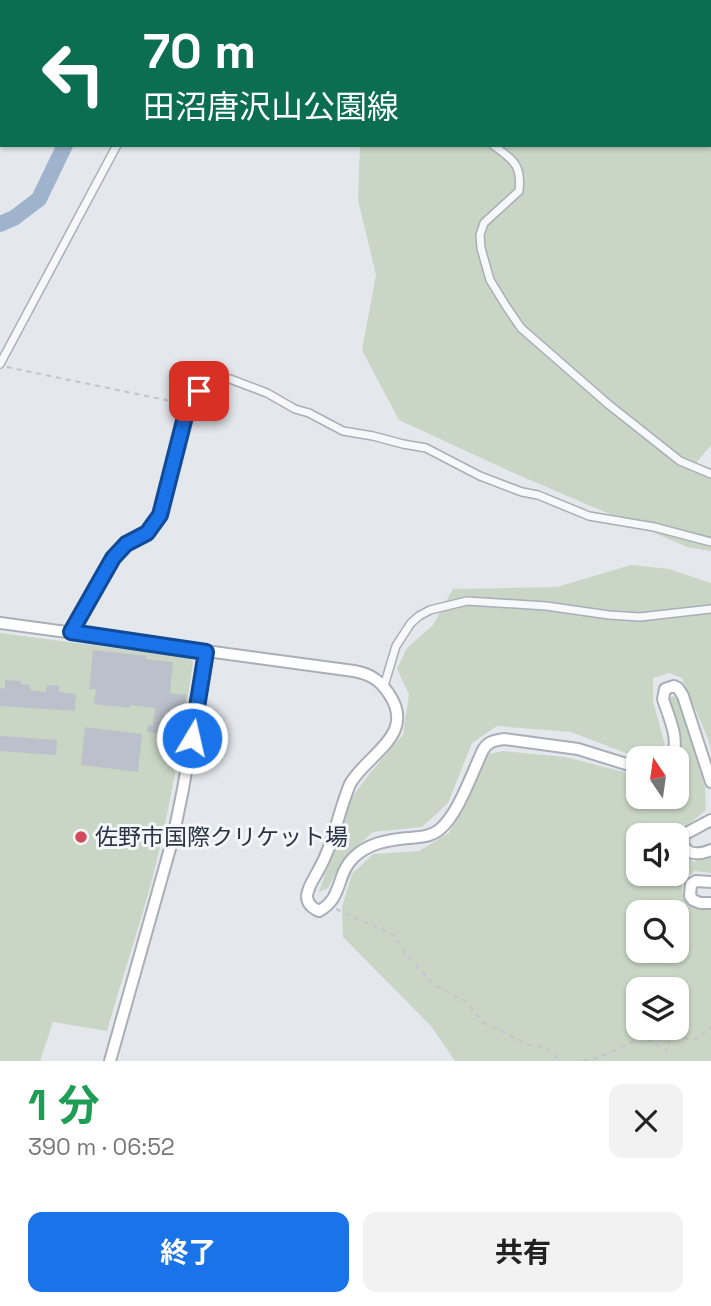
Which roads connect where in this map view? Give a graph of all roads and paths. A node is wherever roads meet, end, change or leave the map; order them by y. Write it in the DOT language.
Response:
graph roads {
  1 [pos="116,147"];
  2 [pos="496,147"];
  3 [pos="0,365"];
  4 [pos="188,405"];
  5 [pos="711,474"];
  6 [pos="711,542"];
  7 [pos="711,609"];
  8 [pos="0,623"];
  9 [pos="71,632"];
  10 [pos="206,652"];
  11 [pos="384,686"];
  12 [pos="676,746"];
  13 [pos="626,764"];
  14 [pos="711,782"];
  15 [pos="711,820"];
  16 [pos="711,850"];
  17 [pos="711,882"];
  18 [pos="711,903"];
  19 [pos="328,906"];
  20 [pos="711,1027"];
  21 [pos="110,1061"];
  22 [pos="562,1061"];
  23 [pos="583,1061"];
  1 -- 3 [label="street"];
  2 -- 5 [label="street"];
  3 -- 4 [label="path"];
  4 -- 6 [label="street"];
  4 -- 9 [label="street"];
  7 -- 11 [label="street"];
  8 -- 9 [label="main road"];
  9 -- 10 [label="main road"];
  10 -- 11 [label="main road"];
  10 -- 21 [label="main road"];
  11 -- 19 [label="main road"];
  12 -- 14 [label="main road"];
  13 -- 19 [label="main road"];
  15 -- 16 [label="main road"];
  17 -- 18 [label="main road"];
  19 -- 22 [label="path"];
  20 -- 23 [label="path"];
}
